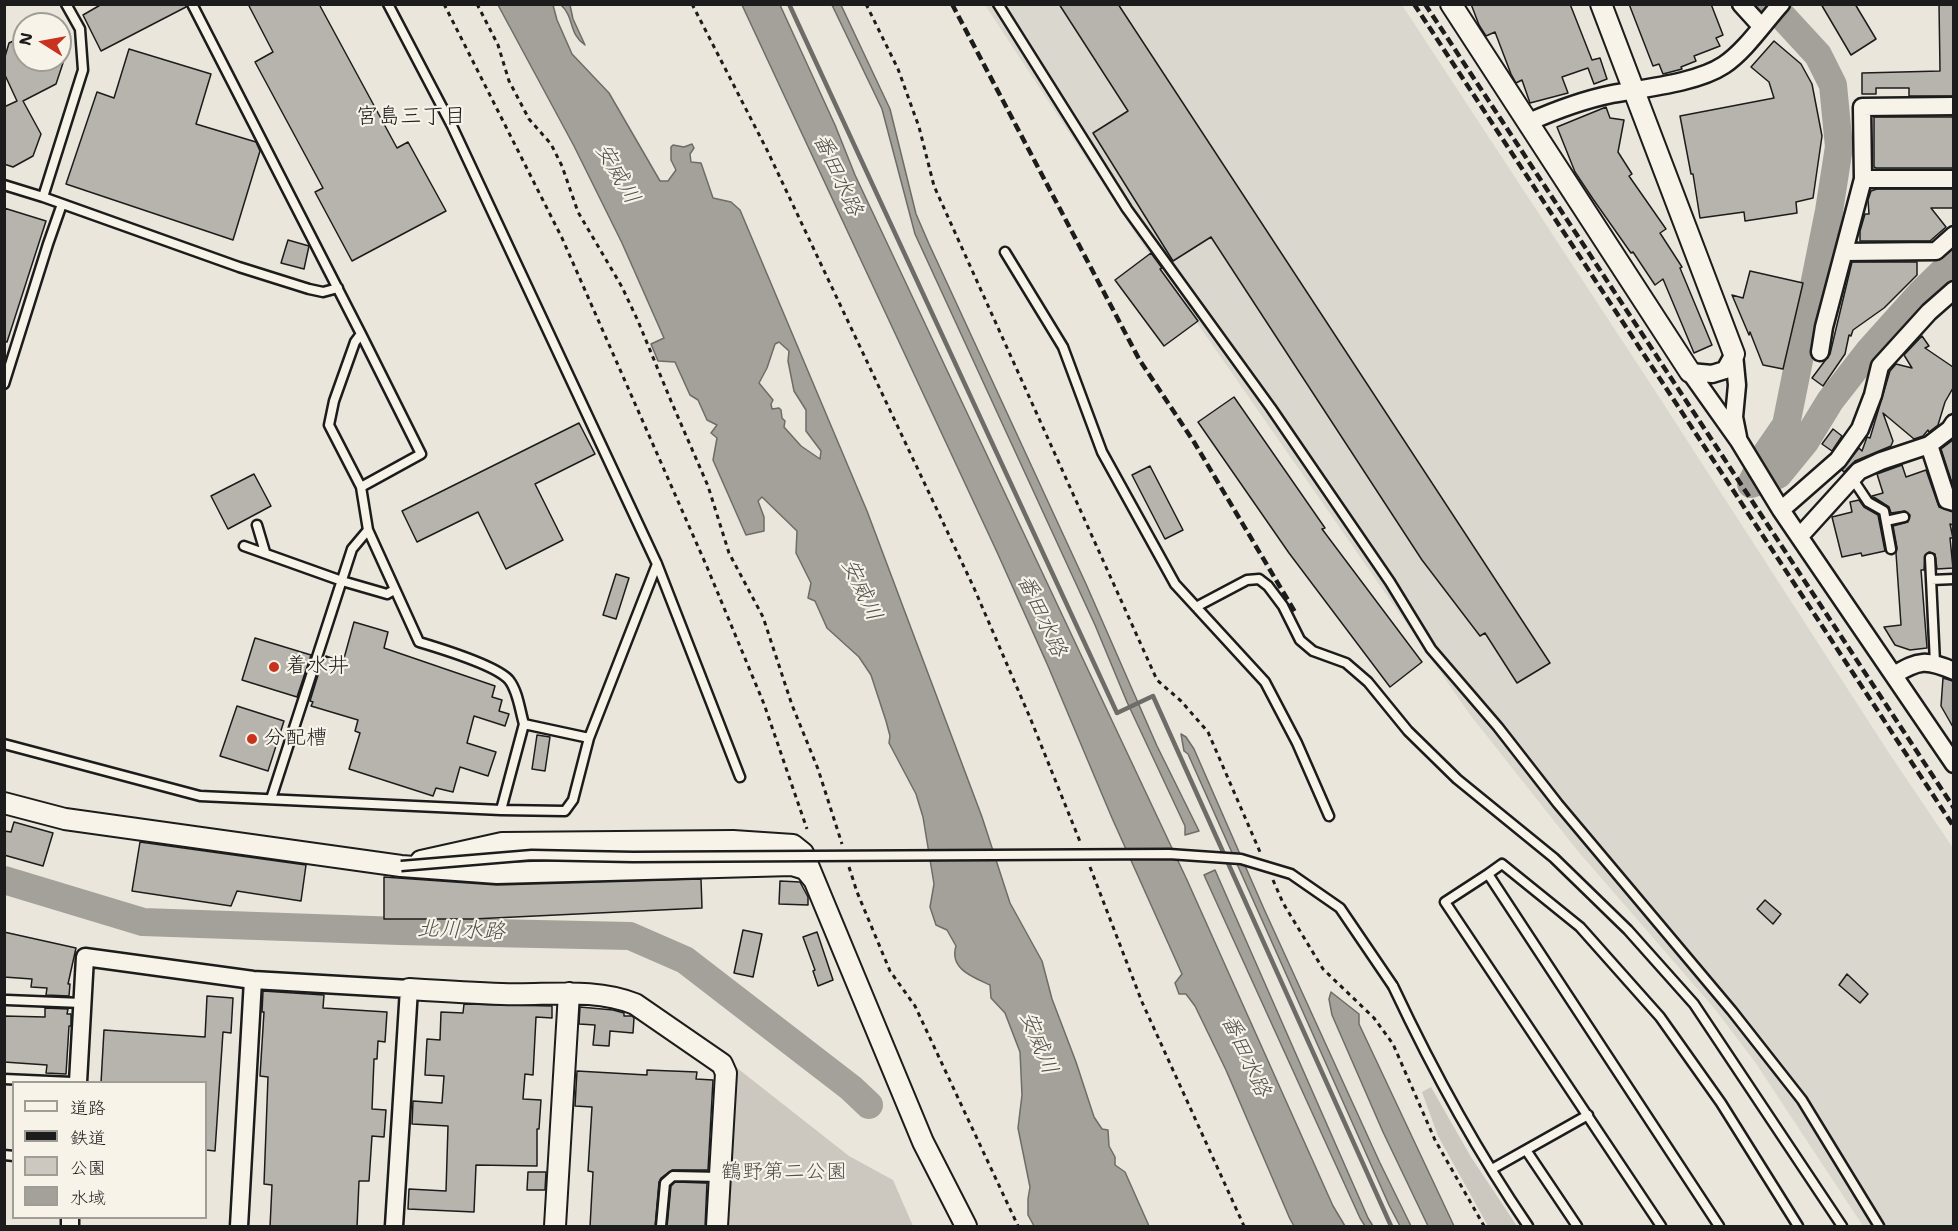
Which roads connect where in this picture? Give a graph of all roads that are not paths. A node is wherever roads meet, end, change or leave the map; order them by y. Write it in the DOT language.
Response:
graph roads {
  1 [pos="66,4"];
  2 [pos="192,4"];
  3 [pos="388,4"];
  4 [pos="998,4"];
  5 [pos="1451,4"];
  6 [pos="1601,4"];
  7 [pos="1741,4"];
  8 [pos="1780,4"];
  9 [pos="1764,23"];
  10 [pos="1635,90"];
  11 [pos="1953,106"];
  12 [pos="1529,122"];
  13 [pos="1863,179"];
  14 [pos="1953,179"];
  15 [pos="4,185"];
  16 [pos="43,197"];
  17 [pos="62,204"];
  18 [pos="1953,235"];
  19 [pos="1005,252"];
  20 [pos="1844,252"];
  21 [pos="338,288"];
  22 [pos="1953,290"];
  23 [pos="361,334"];
  24 [pos="1820,352"];
  25 [pos="1734,354"];
  26 [pos="1690,372"];
  27 [pos="4,384"];
  28 [pos="1953,423"];
  29 [pos="1929,445"];
  30 [pos="1741,446"];
  31 [pos="1852,478"];
  32 [pos="361,487"];
  33 [pos="1953,502"];
  34 [pos="1781,510"];
  35 [pos="1904,517"];
  36 [pos="1886,521"];
  37 [pos="257,525"];
  38 [pos="369,530"];
  39 [pos="1800,536"];
  40 [pos="244,546"];
  41 [pos="1891,549"];
  42 [pos="265,552"];
  43 [pos="1930,558"];
  44 [pos="657,564"];
  45 [pos="1953,579"];
  46 [pos="1931,580"];
  47 [pos="342,581"];
  48 [pos="394,590"];
  49 [pos="1196,606"];
  50 [pos="1935,663"];
  51 [pos="1953,671"];
  52 [pos="1894,675"];
  53 [pos="524,724"];
  54 [pos="589,738"];
  55 [pos="4,744"];
  56 [pos="1953,765"];
  57 [pos="740,777"];
  58 [pos="271,799"];
  59 [pos="4,803"];
  60 [pos="501,810"];
  61 [pos="1329,816"];
  62 [pos="400,866"];
  63 [pos="1488,874"];
  64 [pos="814,880"];
  65 [pos="253,980"];
  66 [pos="409,989"];
  67 [pos="569,993"];
  68 [pos="7,1000"];
  69 [pos="82,1003"];
  70 [pos="4,1079"];
  71 [pos="38,1081"];
  72 [pos="78,1081"];
  73 [pos="1588,1115"];
  74 [pos="1526,1150"];
  75 [pos="1492,1169"];
  76 [pos="720,1177"];
  77 [pos="239,1227"];
  78 [pos="394,1227"];
  79 [pos="555,1227"];
  80 [pos="661,1227"];
  81 [pos="717,1227"];
  82 [pos="966,1227"];
  83 [pos="1528,1227"];
  84 [pos="1577,1227"];
  85 [pos="1661,1227"];
  86 [pos="1719,1227"];
  87 [pos="1798,1227"];
  88 [pos="1842,1227"];
  89 [pos="1879,1227"];
  1 -- 16 [label="lane"];
  2 -- 21 [label="lane"];
  3 -- 44 [label="lane"];
  4 -- 89 [label="lane"];
  5 -- 12 [label="street"];
  6 -- 10 [label="street"];
  7 -- 9 [label="street"];
  8 -- 9 [label="street"];
  9 -- 10 [label="street"];
  10 -- 12 [label="street"];
  10 -- 25 [label="street"];
  11 -- 13 [label="street"];
  12 -- 26 [label="street"];
  13 -- 14 [label="street"];
  13 -- 20 [label="street"];
  15 -- 16 [label="lane"];
  16 -- 17 [label="lane"];
  17 -- 21 [label="lane"];
  17 -- 27 [label="lane"];
  18 -- 20 [label="street"];
  19 -- 49 [label="lane"];
  20 -- 24 [label="street"];
  21 -- 23 [label="lane"];
  22 -- 34 [label="street"];
  23 -- 32 [label="lane"];
  23 -- 32 [label="lane"];
  25 -- 26 [label="street"];
  25 -- 30 [label="street"];
  26 -- 30 [label="street"];
  28 -- 29 [label="street"];
  29 -- 31 [label="street"];
  29 -- 33 [label="street"];
  30 -- 34 [label="street"];
  31 -- 36 [label="lane"];
  31 -- 39 [label="street"];
  32 -- 38 [label="lane"];
  34 -- 39 [label="street"];
  35 -- 36 [label="lane"];
  36 -- 41 [label="lane"];
  37 -- 42 [label="lane"];
  38 -- 47 [label="lane"];
  38 -- 48 [label="lane"];
  39 -- 52 [label="street"];
  40 -- 42 [label="lane"];
  42 -- 47 [label="lane"];
  43 -- 46 [label="lane"];
  44 -- 54 [label="lane"];
  44 -- 57 [label="lane"];
  45 -- 46 [label="lane"];
  46 -- 50 [label="lane"];
  47 -- 48 [label="lane"];
  47 -- 58 [label="lane"];
  48 -- 53 [label="lane"];
  49 -- 61 [label="lane"];
  49 -- 88 [label="lane"];
  50 -- 51 [label="street"];
  50 -- 52 [label="street"];
  52 -- 56 [label="street"];
  53 -- 54 [label="lane"];
  53 -- 60 [label="lane"];
  54 -- 60 [label="lane"];
  55 -- 58 [label="lane"];
  58 -- 60 [label="lane"];
  59 -- 62 [label="street"];
  62 -- 64 [label="street"];
  62 -- 64 [label="street"];
  62 -- 75 [label="lane, bridge"];
  63 -- 73 [label="lane"];
  63 -- 86 [label="lane"];
  63 -- 87 [label="lane"];
  64 -- 82 [label="street"];
  65 -- 66 [label="street"];
  65 -- 69 [label="street"];
  65 -- 77 [label="street"];
  66 -- 67 [label="street"];
  66 -- 78 [label="street"];
  67 -- 76 [label="street"];
  67 -- 79 [label="street"];
  68 -- 69 [label="lane"];
  69 -- 72 [label="street"];
  70 -- 71 [label="lane"];
  73 -- 74 [label="lane"];
  73 -- 85 [label="lane"];
  74 -- 75 [label="lane"];
  74 -- 84 [label="lane"];
  75 -- 83 [label="lane"];
  76 -- 80 [label="lane"];
  76 -- 81 [label="street"];
}
